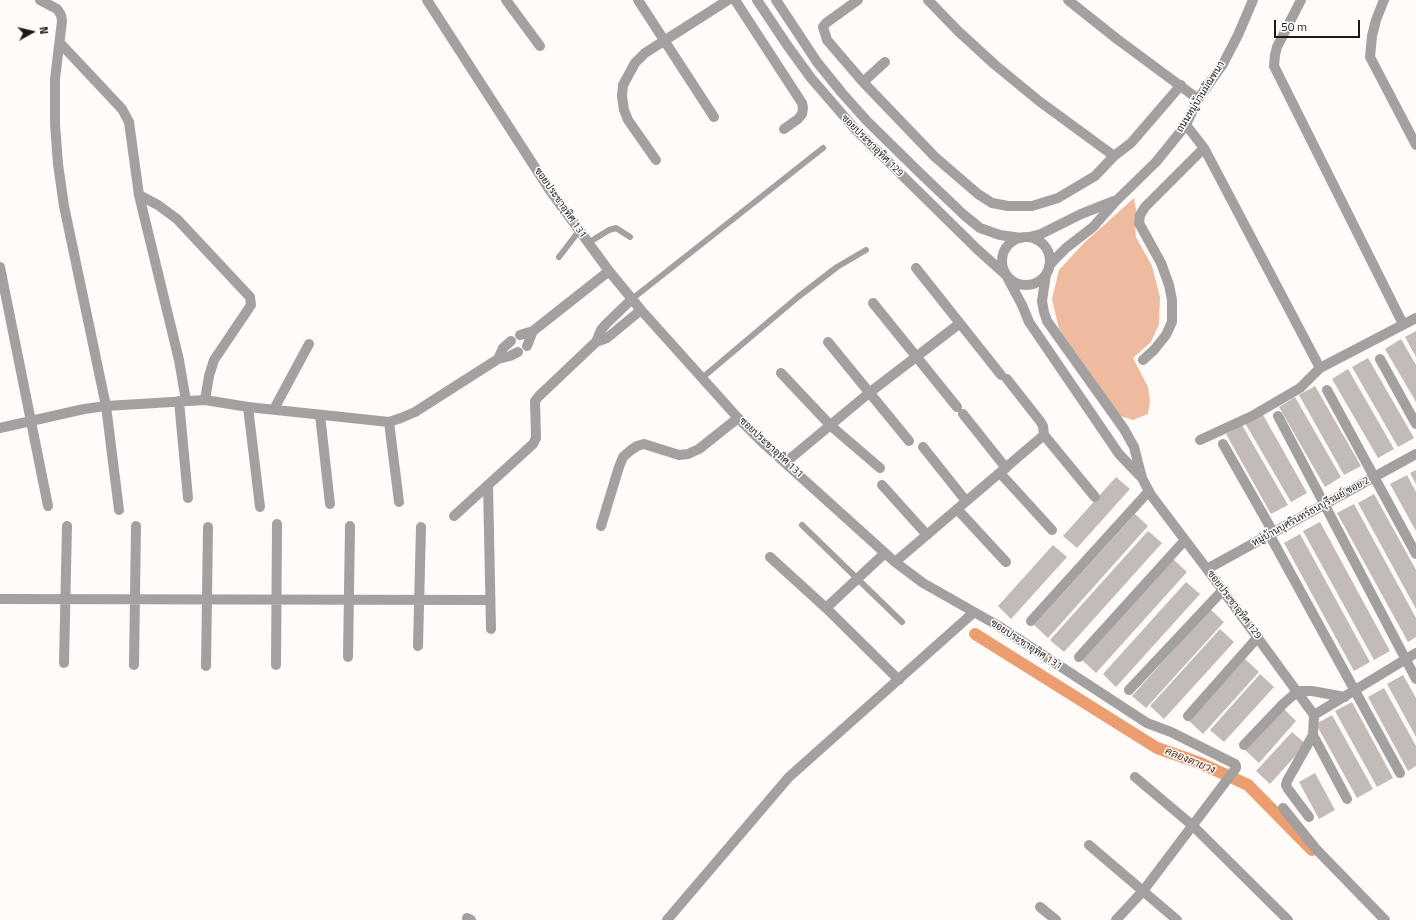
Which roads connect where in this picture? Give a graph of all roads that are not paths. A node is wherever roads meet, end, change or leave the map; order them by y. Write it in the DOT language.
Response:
graph roads {
  1 [pos="40,0"];
  2 [pos="427,0"];
  3 [pos="506,0"];
  4 [pos="638,0"];
  5 [pos="728,0"];
  6 [pos="735,0"];
  7 [pos="757,0"];
  8 [pos="776,0"];
  9 [pos="858,0"];
  10 [pos="928,0"];
  11 [pos="1068,0"];
  12 [pos="1253,0"];
  13 [pos="1301,0"];
  14 [pos="1384,0"];
  15 [pos="664,41"];
  16 [pos="60,44"];
  17 [pos="540,46"];
  18 [pos="885,62"];
  19 [pos="863,82"];
  20 [pos="1181,85"];
  21 [pos="1198,99"];
  22 [pos="714,117"];
  23 [pos="1186,125"];
  24 [pos="784,129"];
  25 [pos="1416,145"];
  26 [pos="823,148"];
  27 [pos="1204,148"];
  28 [pos="1114,156"];
  29 [pos="656,160"];
  30 [pos="139,195"];
  31 [pos="1116,201"];
  32 [pos="579,231"];
  33 [pos="630,237"];
  34 [pos="1025,237"];
  35 [pos="588,243"];
  36 [pos="866,250"];
  37 [pos="559,257"];
  38 [pos="0,267"];
  39 [pos="916,268"];
  40 [pos="1048,270"];
  41 [pos="609,271"];
  42 [pos="1006,275"];
  43 [pos="632,299"];
  44 [pos="874,303"];
  45 [pos="641,310"];
  46 [pos="1416,318"];
  47 [pos="959,324"];
  48 [pos="1403,324"];
  49 [pos="533,331"];
  50 [pos="596,342"];
  51 [pos="828,342"];
  52 [pos="309,344"];
  53 [pos="527,346"];
  54 [pos="518,352"];
  55 [pos="916,356"];
  56 [pos="1380,359"];
  57 [pos="498,360"];
  58 [pos="1143,360"];
  59 [pos="1320,368"];
  60 [pos="781,372"];
  61 [pos="702,378"];
  62 [pos="1327,390"];
  63 [pos="869,393"];
  64 [pos="205,400"];
  65 [pos="182,401"];
  66 [pos="106,406"];
  67 [pos="248,407"];
  68 [pos="274,409"];
  69 [pos="320,415"];
  70 [pos="1278,416"];
  71 [pos="738,418"];
  72 [pos="32,421"];
  73 [pos="389,422"];
  74 [pos="1416,424"];
  75 [pos="831,426"];
  76 [pos="0,428"];
  77 [pos="1044,435"];
  78 [pos="1200,440"];
  79 [pos="909,442"];
  80 [pos="1223,444"];
  81 [pos="923,447"];
  82 [pos="1416,454"];
  83 [pos="786,462"];
  84 [pos="880,468"];
  85 [pos="1003,470"];
  86 [pos="1142,478"];
  87 [pos="1374,478"];
  88 [pos="488,485"];
  89 [pos="882,485"];
  90 [pos="1148,491"];
  91 [pos="1095,497"];
  92 [pos="188,498"];
  93 [pos="966,501"];
  94 [pos="399,502"];
  95 [pos="330,504"];
  96 [pos="1323,504"];
  97 [pos="48,506"];
  98 [pos="260,506"];
  99 [pos="957,508"];
  100 [pos="119,510"];
  101 [pos="454,516"];
  102 [pos="277,524"];
  103 [pos="802,525"];
  104 [pos="67,526"];
  105 [pos="136,526"];
  106 [pos="350,526"];
  107 [pos="601,526"];
  108 [pos="208,527"];
  109 [pos="421,527"];
  110 [pos="1052,530"];
  111 [pos="1271,533"];
  112 [pos="927,535"];
  113 [pos="1184,540"];
  114 [pos="885,553"];
  115 [pos="1416,554"];
  116 [pos="770,557"];
  117 [pos="895,562"];
  118 [pos="1006,562"];
  119 [pos="1207,569"];
  120 [pos="858,578"];
  121 [pos="1223,590"];
  122 [pos="0,599"];
  123 [pos="65,599"];
  124 [pos="135,599"];
  125 [pos="207,599"];
  126 [pos="278,600"];
  127 [pos="349,600"];
  128 [pos="419,600"];
  129 [pos="490,600"];
  130 [pos="826,608"];
  131 [pos="973,612"];
  132 [pos="1031,621"];
  133 [pos="902,622"];
  134 [pos="491,629"];
  135 [pos="1258,637"];
  136 [pos="418,646"];
  137 [pos="1416,653"];
  138 [pos="1079,656"];
  139 [pos="348,657"];
  140 [pos="1404,659"];
  141 [pos="64,663"];
  142 [pos="134,665"];
  143 [pos="276,665"];
  144 [pos="206,666"];
  145 [pos="1416,679"];
  146 [pos="899,680"];
  147 [pos="1130,690"];
  148 [pos="1298,691"];
  149 [pos="1354,691"];
  150 [pos="1345,697"];
  151 [pos="1314,715"];
  152 [pos="1188,716"];
  153 [pos="1312,735"];
  154 [pos="1244,745"];
  155 [pos="1400,773"];
  156 [pos="1135,777"];
  157 [pos="1347,799"];
  158 [pos="1283,808"];
  159 [pos="1309,817"];
  160 [pos="1192,825"];
  161 [pos="1089,845"];
  162 [pos="1143,891"];
  163 [pos="1040,908"];
  164 [pos="667,920"];
  165 [pos="1056,920"];
  166 [pos="1116,920"];
  167 [pos="1177,920"];
  168 [pos="1288,920"];
  169 [pos="1386,920"];
  1 -- 16 [label="street"];
  2 -- 32 [label="street, ซอยประชาอุทิศ 131"];
  3 -- 17 [label="street"];
  4 -- 15 [label="street"];
  5 -- 15 [label="street"];
  6 -- 24 [label="street"];
  7 -- 42 [label="street, ซอยประชาอุทิศ 129"];
  8 -- 34 [label="street, ซอยประชาอุทิศ 129"];
  9 -- 19 [label="street"];
  10 -- 28 [label="street"];
  11 -- 20 [label="street"];
  12 -- 21 [label="street, ถนนหมู่บ้านมัณฑนา"];
  13 -- 48 [label="street"];
  14 -- 25 [label="street"];
  15 -- 22 [label="street"];
  15 -- 29 [label="street"];
  16 -- 30 [label="street"];
  16 -- 66 [label="street"];
  18 -- 19 [label="street"];
  19 -- 28 [label="street"];
  20 -- 21 [label="street"];
  20 -- 28 [label="street"];
  21 -- 23 [label="street, ถนนหมู่บ้านมัณฑนา"];
  23 -- 27 [label="street"];
  23 -- 31 [label="street, ถนนหมู่บ้านมัณฑนา"];
  26 -- 43 [label="lane"];
  27 -- 58 [label="street"];
  27 -- 59 [label="street"];
  30 -- 64 [label="street"];
  30 -- 65 [label="street"];
  31 -- 34 [label="street, ถนนหมู่บ้านมัณฑนา"];
  31 -- 40 [label="street, ถนนหมู่บ้านมัณฑนา"];
  32 -- 35 [label="street, ซอยประชาอุทิศ 131"];
  32 -- 37 [label="lane"];
  33 -- 35 [label="lane"];
  34 -- 40 [label="street, ซอยประชาอุทิศ 129"];
  34 -- 42 [label="street, ซอยประชาอุทิศ 129"];
  35 -- 41 [label="street, ซอยประชาอุทิศ 131"];
  36 -- 61 [label="lane"];
  38 -- 72 [label="street"];
  39 -- 47 [label="street"];
  40 -- 42 [label="street, ซอยประชาอุทิศ 129"];
  40 -- 86 [label="street, ซอยประชาอุทิศ 129"];
  41 -- 43 [label="street, ซอยประชาอุทิศ 131"];
  41 -- 49 [label="street"];
  42 -- 86 [label="street, ซอยประชาอุทิศ 129"];
  43 -- 45 [label="street, ซอยประชาอุทิศ 131"];
  43 -- 50 [label="street"];
  44 -- 55 [label="street"];
  45 -- 50 [label="street"];
  45 -- 61 [label="street, ซอยประชาอุทิศ 131"];
  46 -- 48 [label="street"];
  47 -- 55 [label="street"];
  47 -- 77 [label="street"];
  48 -- 59 [label="street"];
  49 -- 53 [label="street"];
  49 -- 57 [label="street"];
  50 -- 88 [label="street"];
  51 -- 63 [label="street"];
  52 -- 68 [label="street"];
  54 -- 57 [label="street"];
  55 -- 63 [label="street"];
  55 -- 85 [label="street"];
  56 -- 74 [label="street"];
  57 -- 73 [label="street"];
  59 -- 78 [label="street"];
  60 -- 75 [label="street"];
  61 -- 71 [label="street, ซอยประชาอุทิศ 131"];
  62 -- 87 [label="street"];
  63 -- 75 [label="street"];
  63 -- 79 [label="street"];
  64 -- 65 [label="street"];
  64 -- 67 [label="street"];
  65 -- 66 [label="street"];
  65 -- 92 [label="street"];
  66 -- 72 [label="street"];
  66 -- 100 [label="street"];
  67 -- 68 [label="street"];
  67 -- 98 [label="street"];
  68 -- 69 [label="street"];
  69 -- 73 [label="street"];
  69 -- 95 [label="street"];
  70 -- 96 [label="street"];
  71 -- 83 [label="street, ซอยประชาอุทิศ 131"];
  71 -- 107 [label="street"];
  72 -- 76 [label="street"];
  72 -- 97 [label="street"];
  73 -- 94 [label="street"];
  75 -- 83 [label="street"];
  75 -- 84 [label="street"];
  77 -- 85 [label="street"];
  77 -- 91 [label="street"];
  80 -- 111 [label="street"];
  81 -- 93 [label="street"];
  82 -- 87 [label="street, หมู่บ้านบุศรินทร์ธนบุรีรมย์ ซอย 2"];
  83 -- 114 [label="street, ซอยประชาอุทิศ 131"];
  85 -- 93 [label="street"];
  85 -- 110 [label="street"];
  86 -- 90 [label="street, ซอยประชาอุทิศ 129"];
  87 -- 96 [label="street, หมู่บ้านบุศรินทร์ธนบุรีรมย์ ซอย 2"];
  87 -- 115 [label="street"];
  88 -- 101 [label="street"];
  88 -- 129 [label="street"];
  89 -- 112 [label="street"];
  90 -- 113 [label="street, ซอยประชาอุทิศ 129"];
  90 -- 132 [label="street"];
  93 -- 99 [label="street"];
  96 -- 111 [label="street, หมู่บ้านบุศรินทร์ธนบุรีรมย์ ซอย 2"];
  96 -- 140 [label="street"];
  99 -- 112 [label="street"];
  99 -- 118 [label="street"];
  102 -- 126 [label="street"];
  103 -- 120 [label="lane"];
  104 -- 123 [label="street"];
  105 -- 124 [label="street"];
  106 -- 127 [label="street"];
  108 -- 125 [label="street"];
  109 -- 128 [label="street"];
  111 -- 119 [label="street, หมู่บ้านบุศรินทร์ธนบุรีรมย์ ซอย 2"];
  111 -- 149 [label="street"];
  112 -- 117 [label="street"];
  113 -- 119 [label="street, ซอยประชาอุทิศ 129"];
  113 -- 138 [label="street"];
  114 -- 117 [label="street, ซอยประชาอุทิศ 131"];
  114 -- 120 [label="street"];
  116 -- 130 [label="street"];
  117 -- 131 [label="street, ซอยประชาอุทิศ 131"];
  119 -- 121 [label="street, ซอยประชาอุทิศ 129"];
  120 -- 130 [label="street"];
  120 -- 133 [label="lane"];
  121 -- 135 [label="street, ซอยประชาอุทิศ 129"];
  121 -- 147 [label="street"];
  122 -- 123 [label="street"];
  123 -- 124 [label="street"];
  123 -- 141 [label="street"];
  124 -- 125 [label="street"];
  124 -- 142 [label="street"];
  125 -- 126 [label="street"];
  125 -- 144 [label="street"];
  126 -- 127 [label="street"];
  126 -- 143 [label="street"];
  127 -- 128 [label="street"];
  127 -- 139 [label="street"];
  128 -- 129 [label="street"];
  128 -- 136 [label="street"];
  129 -- 134 [label="street"];
  130 -- 146 [label="street"];
  131 -- 146 [label="street"];
  131 -- 160 [label="street, ซอยประชาอุทิศ 131"];
  135 -- 148 [label="street, ซอยประชาอุทิศ 129"];
  135 -- 152 [label="street"];
  137 -- 140 [label="street"];
  140 -- 145 [label="street"];
  140 -- 149 [label="street"];
  146 -- 164 [label="street"];
  148 -- 150 [label="street"];
  148 -- 151 [label="street, ซอยประชาอุทิศ 129"];
  148 -- 154 [label="street"];
  149 -- 150 [label="street"];
  149 -- 155 [label="street"];
  150 -- 151 [label="street"];
  151 -- 153 [label="street"];
  153 -- 157 [label="street"];
  153 -- 159 [label="street"];
  156 -- 160 [label="street"];
  158 -- 169 [label="street"];
  160 -- 162 [label="street"];
  160 -- 168 [label="street"];
  161 -- 162 [label="street"];
  162 -- 166 [label="street"];
  162 -- 167 [label="street"];
  163 -- 165 [label="street"];
}
